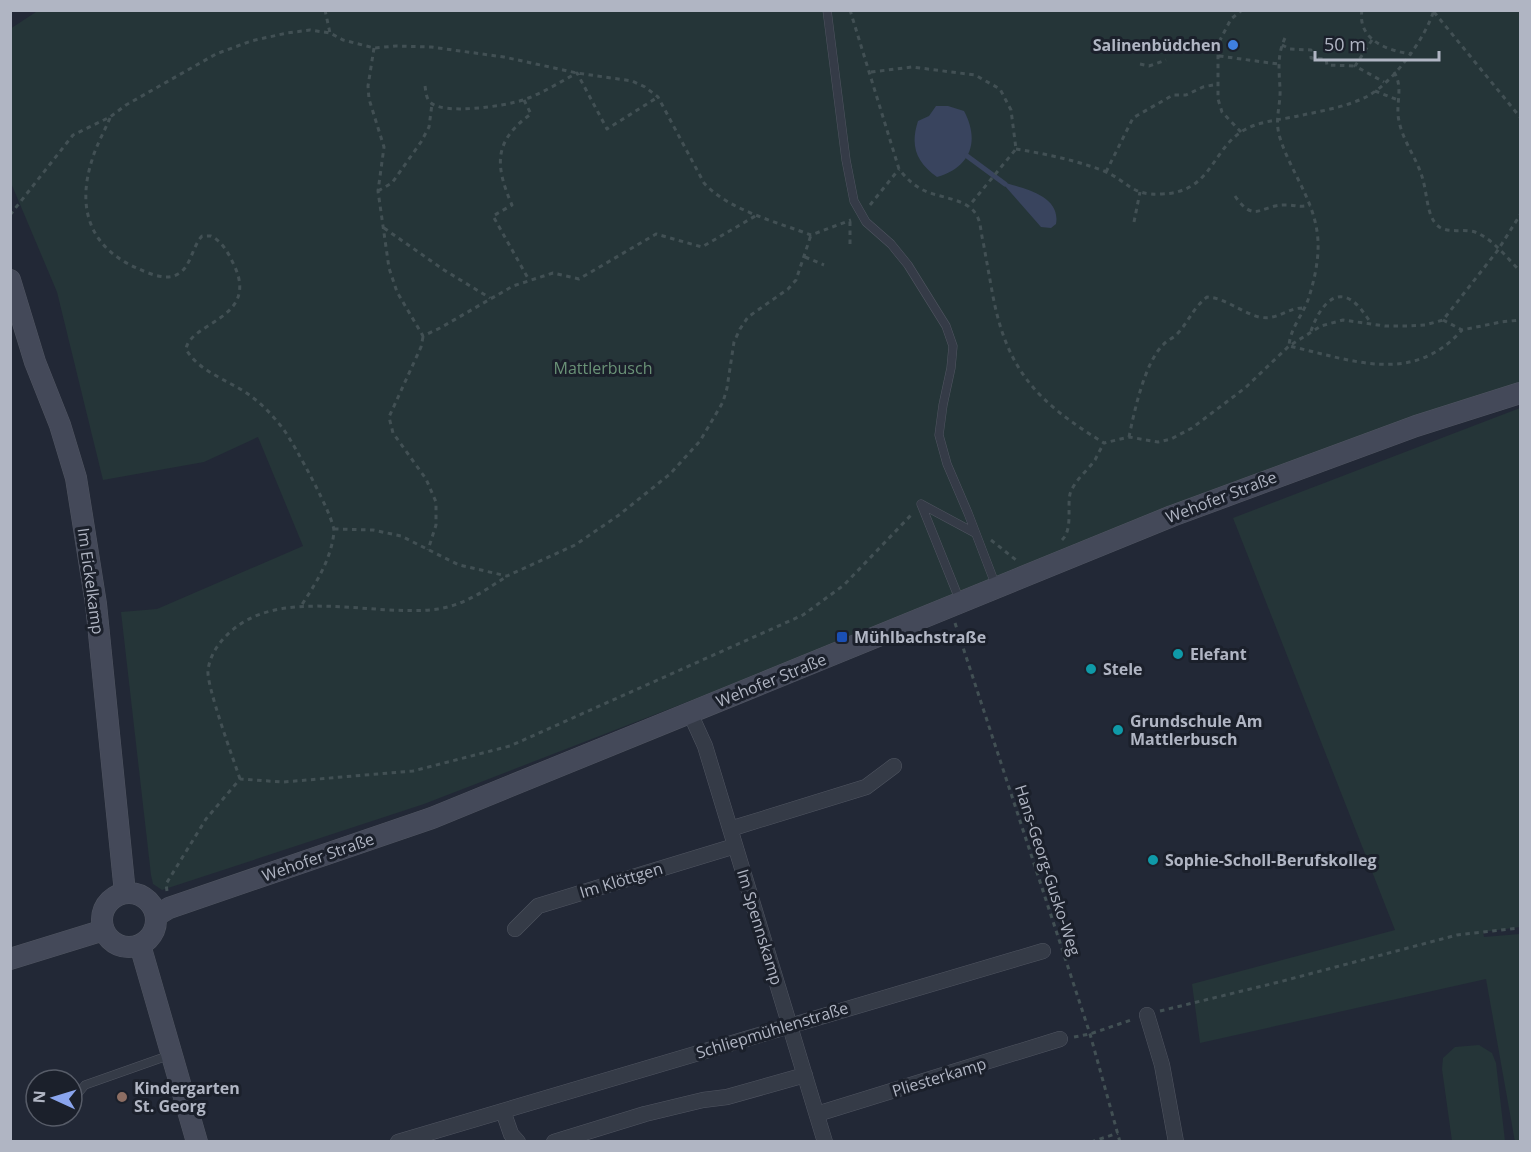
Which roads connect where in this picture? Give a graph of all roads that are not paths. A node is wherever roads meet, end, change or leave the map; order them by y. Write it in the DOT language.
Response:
graph roads {
  1 [pos="827,10"];
  2 [pos="10,280"];
  3 [pos="1521,393"];
  4 [pos="975,532"];
  5 [pos="996,587"];
  6 [pos="955,604"];
  7 [pos="690,713"];
  8 [pos="894,766"];
  9 [pos="730,829"];
  10 [pos="735,846"];
  11 [pos="125,893"];
  12 [pos="163,912"];
  13 [pos="515,929"];
  14 [pos="104,930"];
  15 [pos="140,945"];
  16 [pos="1043,951"];
  17 [pos="10,959"];
  18 [pos="1147,1015"];
  19 [pos="789,1025"];
  20 [pos="1060,1039"];
  21 [pos="171,1055"];
  22 [pos="804,1075"];
  23 [pos="84,1086"];
  24 [pos="503,1111"];
  25 [pos="817,1114"];
  26 [pos="197,1142"];
  27 [pos="398,1142"];
  28 [pos="518,1142"];
  29 [pos="554,1142"];
  30 [pos="825,1142"];
  31 [pos="1176,1142"];
  1 -- 4 [label="lane"];
  2 -- 11 [label="street, Im Eickelkamp"];
  3 -- 5 [label="street, Wehofer Straße"];
  4 -- 5 [label="lane"];
  4 -- 6 [label="lane"];
  5 -- 6 [label="street, Wehofer Straße"];
  6 -- 7 [label="street, Wehofer Straße"];
  7 -- 9 [label="street, Im Spennskamp"];
  7 -- 12 [label="street, Wehofer Straße"];
  8 -- 9 [label="street"];
  9 -- 10 [label="street, Im Spennskamp"];
  10 -- 13 [label="street, Im Klöttgen"];
  10 -- 19 [label="street, Im Spennskamp"];
  11 -- 12 [label="street"];
  11 -- 14 [label="street"];
  12 -- 15 [label="street"];
  14 -- 15 [label="street"];
  14 -- 17 [label="street"];
  15 -- 21 [label="street"];
  16 -- 19 [label="street, Schliepmühlenstraße"];
  18 -- 31 [label="street"];
  19 -- 22 [label="street, Im Spennskamp"];
  19 -- 24 [label="street, Schliepmühlenstraße"];
  20 -- 25 [label="street, Pliesterkamp"];
  21 -- 23 [label="lane"];
  21 -- 26 [label="street"];
  22 -- 25 [label="street, Im Spennskamp"];
  22 -- 29 [label="street"];
  24 -- 27 [label="street, Schliepmühlenstraße"];
  24 -- 28 [label="street"];
  25 -- 30 [label="street, Im Spennskamp"];
}
